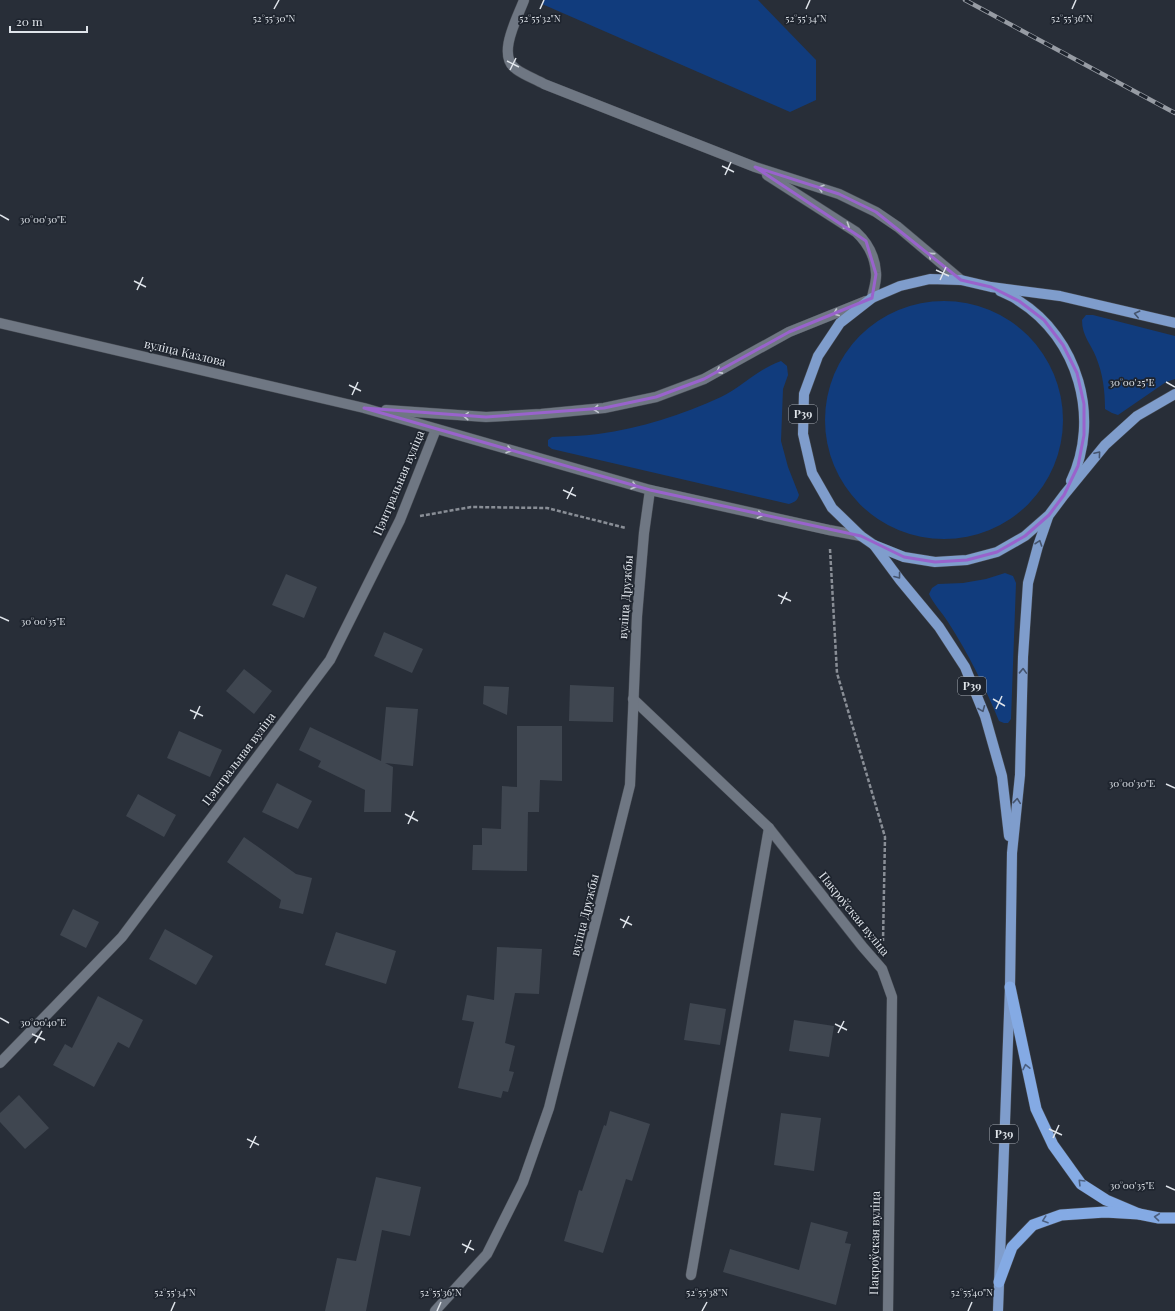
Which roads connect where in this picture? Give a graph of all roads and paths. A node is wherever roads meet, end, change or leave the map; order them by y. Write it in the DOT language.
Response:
graph roads {
  1 [pos="524,0"];
  2 [pos="755,167"];
  3 [pos="961,280"];
  4 [pos="991,287"];
  5 [pos="872,298"];
  6 [pos="0,323"];
  7 [pos="1175,323"];
  8 [pos="1175,394"];
  9 [pos="364,408"];
  10 [pos="436,429"];
  11 [pos="650,490"];
  12 [pos="1064,495"];
  13 [pos="1049,515"];
  14 [pos="400,520"];
  15 [pos="829,530"];
  16 [pos="644,533"];
  17 [pos="861,536"];
  18 [pos="874,545"];
  19 [pos="633,699"];
  20 [pos="769,828"];
  21 [pos="1012,853"];
  22 [pos="882,969"];
  23 [pos="1010,987"];
  24 [pos="0,1063"];
  25 [pos="1139,1214"];
  26 [pos="1175,1218"];
  27 [pos="691,1275"];
  28 [pos="999,1282"];
  29 [pos="435,1311"];
  30 [pos="888,1311"];
  31 [pos="998,1311"];
  1 -- 2 [label="street"];
  3 -- 2 [label="street, one-way"];
  2 -- 5 [label="street, one-way"];
  3 -- 4 [label="main road, Р39"];
  3 -- 5 [label="main road, Р39"];
  7 -- 4 [label="main road, Р39, one-way"];
  4 -- 12 [label="main road, Р39"];
  5 -- 9 [label="street, one-way"];
  5 -- 17 [label="main road, Р39"];
  6 -- 9 [label="street, вуліца Казлова"];
  12 -- 8 [label="main road, Р39, one-way"];
  9 -- 10 [label="street"];
  10 -- 11 [label="street, one-way"];
  10 -- 14 [label="street, Цэнтральная вуліца"];
  11 -- 15 [label="street, one-way"];
  11 -- 16 [label="street, вуліца Дружбы"];
  12 -- 13 [label="main road, Р39"];
  13 -- 18 [label="main road, Р39"];
  21 -- 13 [label="main road, Р39, one-way"];
  14 -- 16 [label="path"];
  14 -- 24 [label="street, Цэнтральная вуліца"];
  15 -- 17 [label="street"];
  15 -- 22 [label="path"];
  16 -- 19 [label="street, вуліца Дружбы"];
  17 -- 18 [label="main road, Р39"];
  18 -- 21 [label="main road, Р39, one-way"];
  19 -- 20 [label="street, Пакроўская вуліца"];
  19 -- 29 [label="street, вуліца Дружбы"];
  20 -- 22 [label="street, Пакроўская вуліца"];
  20 -- 27 [label="street"];
  21 -- 23 [label="main road, Р39"];
  22 -- 30 [label="street, Пакроўская вуліца"];
  25 -- 23 [label="highway, Р39, one-way"];
  23 -- 28 [label="main road, Р39"];
  26 -- 25 [label="highway, Р39, one-way"];
  25 -- 28 [label="highway, Р39, one-way"];
  28 -- 31 [label="main road, Р39"];
}
